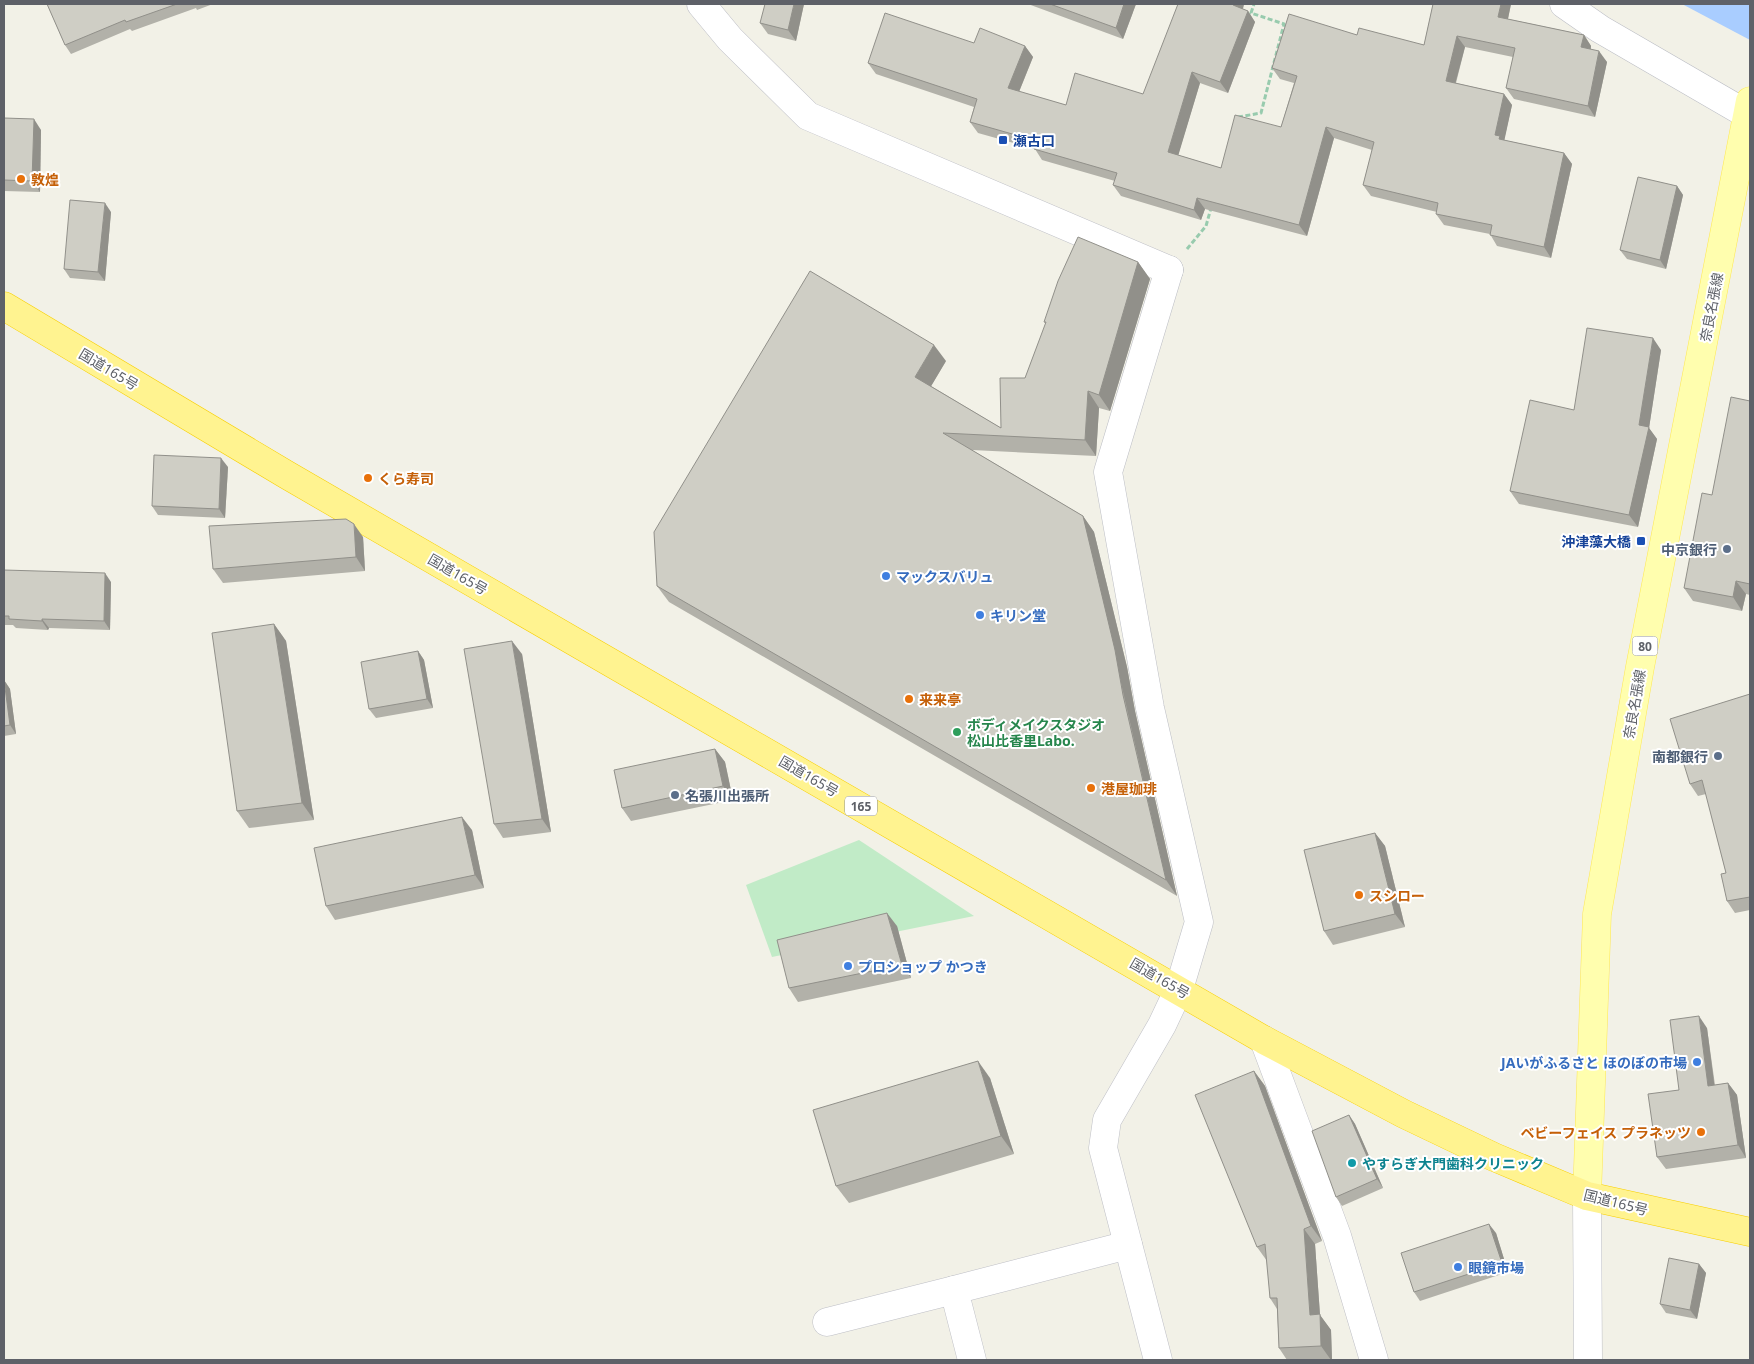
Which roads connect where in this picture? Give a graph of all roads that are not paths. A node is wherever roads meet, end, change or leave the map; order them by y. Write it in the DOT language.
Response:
graph roads {
  1 [pos="701,4"];
  2 [pos="1564,4"];
  3 [pos="1749,111"];
  4 [pos="4,306"];
  5 [pos="1179,989"];
  6 [pos="1264,1040"];
  7 [pos="1587,1196"];
  8 [pos="1750,1232"];
  9 [pos="1128,1245"];
  10 [pos="954,1290"];
  11 [pos="827,1322"];
  12 [pos="972,1360"];
  13 [pos="1158,1360"];
  14 [pos="1374,1360"];
  15 [pos="1588,1360"];
  1 -- 5 [label="street"];
  2 -- 3 [label="street"];
  3 -- 7 [label="main road, 奈良名張線 / 80"];
  4 -- 5 [label="highway, 国道165号 / 165"];
  5 -- 6 [label="highway, 国道165号 / 165"];
  5 -- 9 [label="street"];
  6 -- 7 [label="highway, 国道165号 / 165"];
  6 -- 14 [label="street"];
  7 -- 8 [label="highway, 国道165号 / 165"];
  7 -- 15 [label="street"];
  9 -- 10 [label="street"];
  9 -- 13 [label="street"];
  10 -- 11 [label="street"];
  10 -- 12 [label="street"];
}
